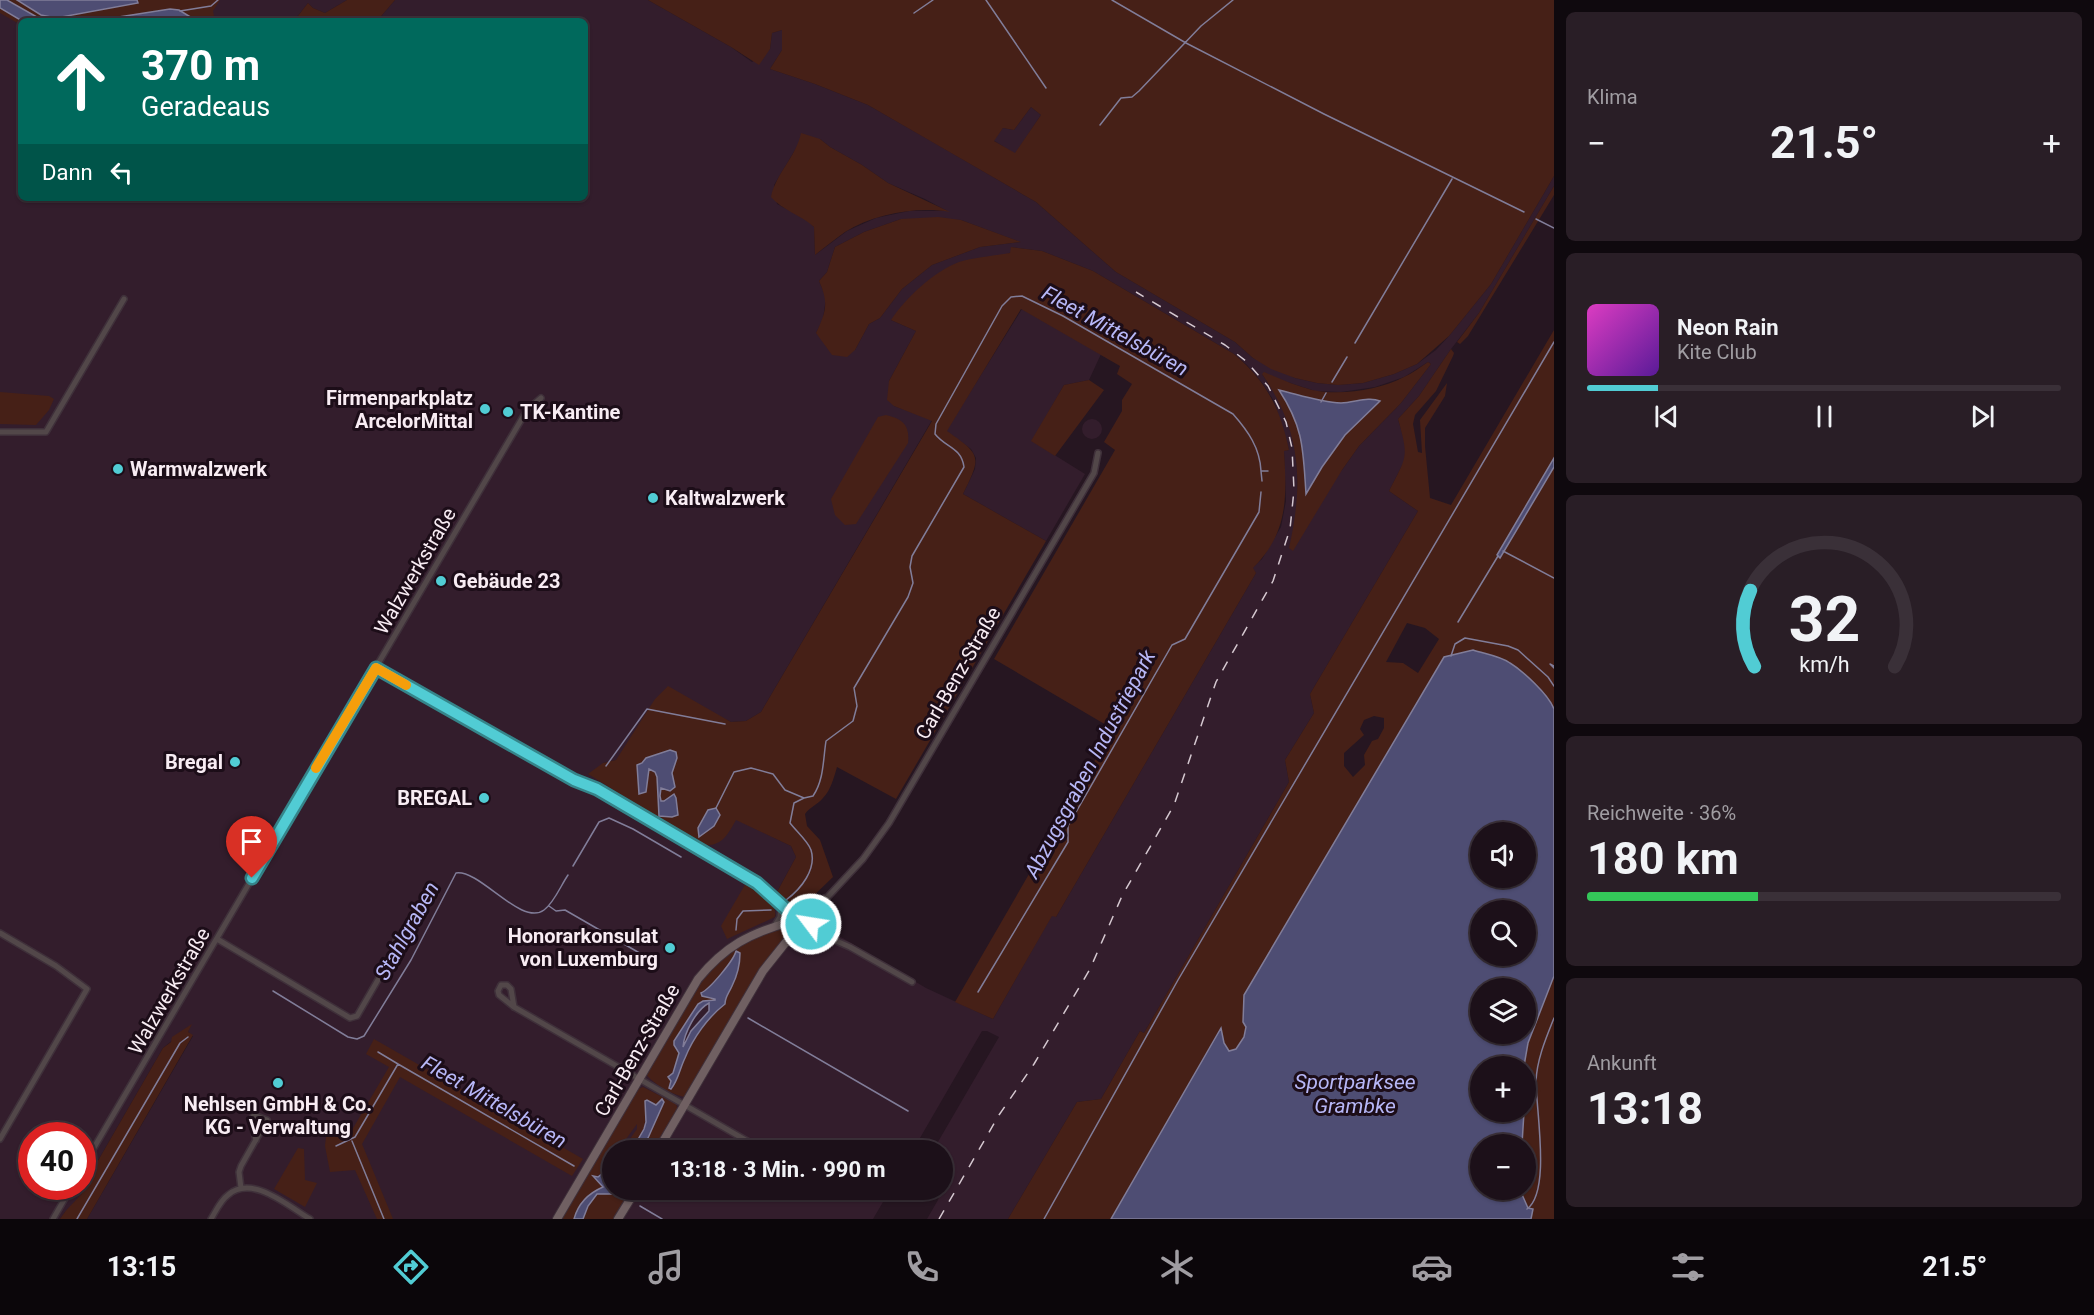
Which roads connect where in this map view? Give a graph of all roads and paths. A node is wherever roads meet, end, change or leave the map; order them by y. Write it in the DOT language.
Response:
graph roads {
  1 [pos="124,299"];
  2 [pos="541,398"];
  3 [pos="0,432"];
  4 [pos="1098,453"];
  5 [pos="376,668"];
  6 [pos="768,891"];
  7 [pos="781,908"];
  8 [pos="805,919"];
  9 [pos="790,921"];
  10 [pos="774,926"];
  11 [pos="794,932"];
  12 [pos="0,933"];
  13 [pos="217,939"];
  14 [pos="396,940"];
  15 [pos="912,982"];
  16 [pos="514,1007"];
  17 [pos="639,1078"];
  18 [pos="685,1105"];
  19 [pos="0,1139"];
  20 [pos="256,1140"];
  21 [pos="664,1140"];
  22 [pos="746,1140"];
  23 [pos="96,1144"];
  24 [pos="241,1188"];
  25 [pos="64,1200"];
  26 [pos="630,1200"];
  27 [pos="53,1219"];
  28 [pos="212,1219"];
  29 [pos="310,1219"];
  30 [pos="557,1219"];
  31 [pos="618,1219"];
  1 -- 3 [label="street"];
  2 -- 5 [label="street, Walzwerkstraße"];
  4 -- 8 [label="street, Carl-Benz-Straße"];
  5 -- 6 [label="street"];
  5 -- 13 [label="street, Walzwerkstraße"];
  6 -- 7 [label="street"];
  6 -- 8 [label="street"];
  7 -- 9 [label="street"];
  7 -- 10 [label="street"];
  8 -- 9 [label="street, Carl-Benz-Straße"];
  8 -- 11 [label="street"];
  8 -- 15 [label="street"];
  9 -- 10 [label="street, Carl-Benz-Straße"];
  9 -- 11 [label="street"];
  10 -- 17 [label="street, Carl-Benz-Straße"];
  11 -- 18 [label="street"];
  12 -- 19 [label="street"];
  13 -- 14 [label="street"];
  13 -- 23 [label="street, Walzwerkstraße"];
  16 -- 17 [label="street"];
  17 -- 18 [label="street"];
  17 -- 30 [label="street, Carl-Benz-Straße"];
  18 -- 21 [label="street"];
  18 -- 22 [label="street"];
  20 -- 24 [label="street"];
  24 -- 28 [label="street"];
  24 -- 29 [label="street"];
  25 -- 27 [label="street"];
  26 -- 31 [label="street"];
}
